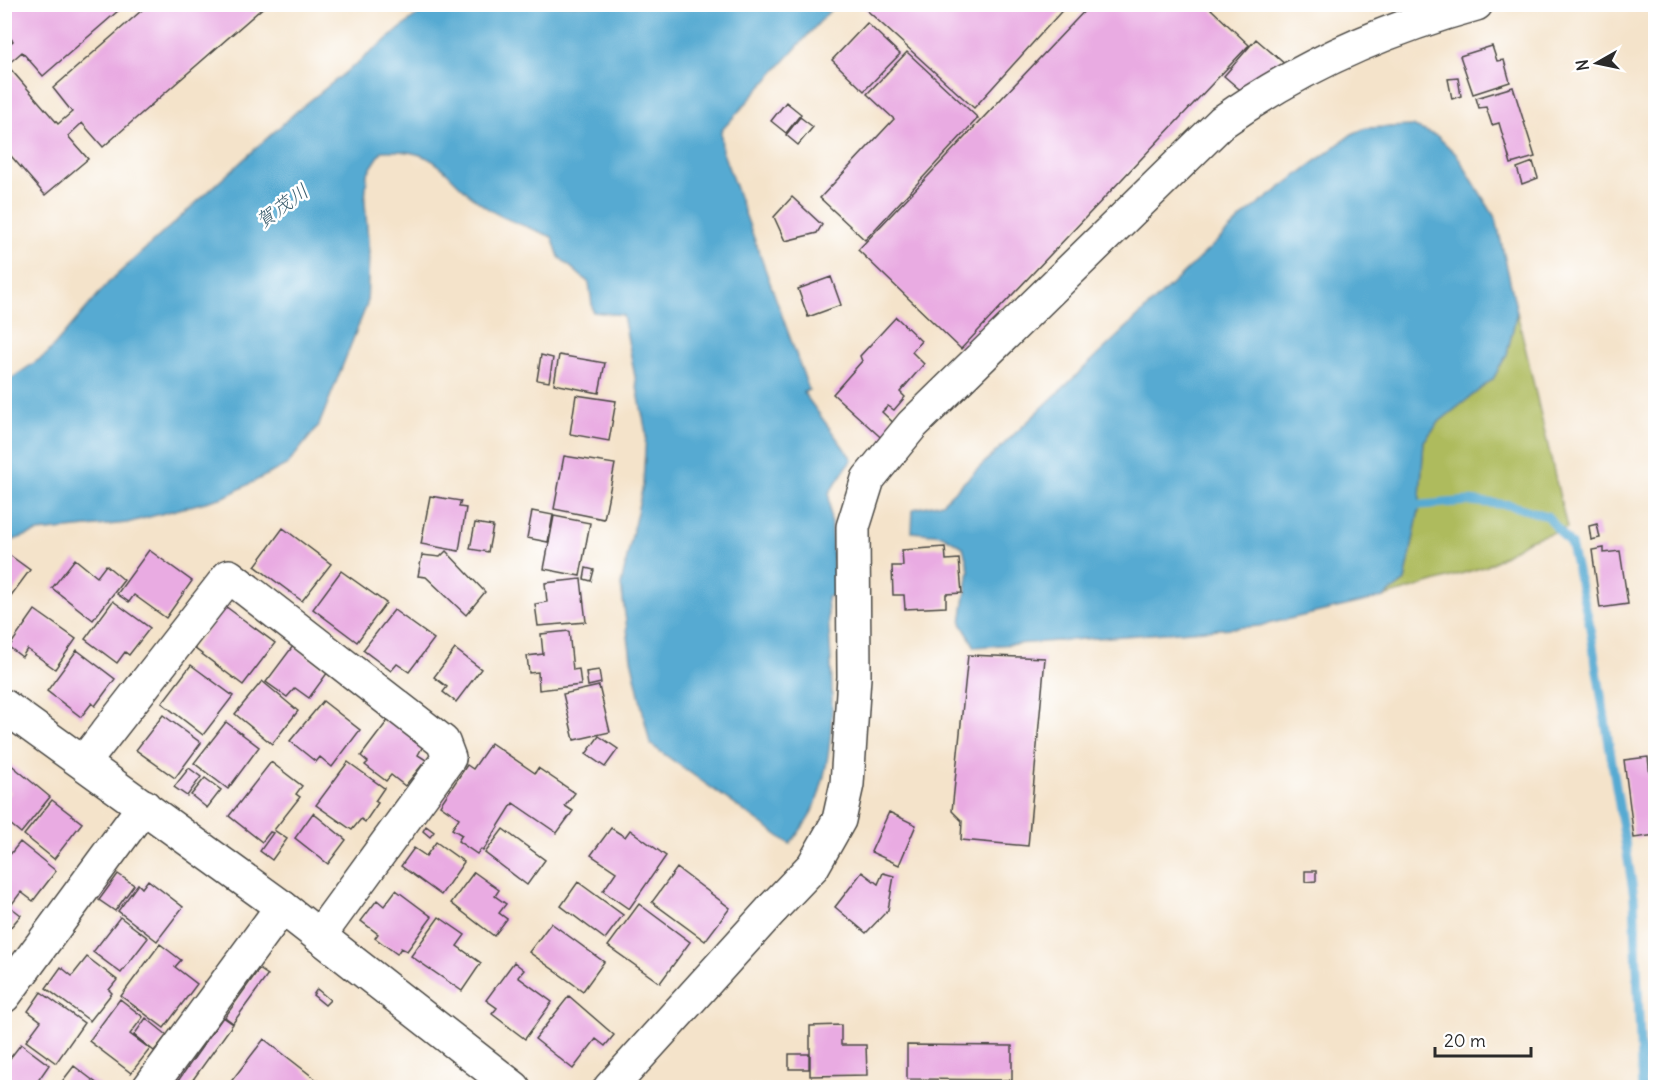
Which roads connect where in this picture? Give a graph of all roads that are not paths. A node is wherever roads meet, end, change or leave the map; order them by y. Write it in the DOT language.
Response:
graph roads {
  1 [pos="1476,4"];
  2 [pos="8,716"];
  3 [pos="84,762"];
  4 [pos="144,806"];
  5 [pos="282,907"];
  6 [pos="319,936"];
  7 [pos="4,996"];
  8 [pos="149,1088"];
  9 [pos="514,1088"];
  10 [pos="610,1088"];
  1 -- 10 [label="street"];
  2 -- 3 [label="street"];
  3 -- 4 [label="street"];
  3 -- 6 [label="street"];
  4 -- 5 [label="street"];
  4 -- 7 [label="street"];
  5 -- 6 [label="street"];
  5 -- 8 [label="street"];
  6 -- 9 [label="street"];
}
